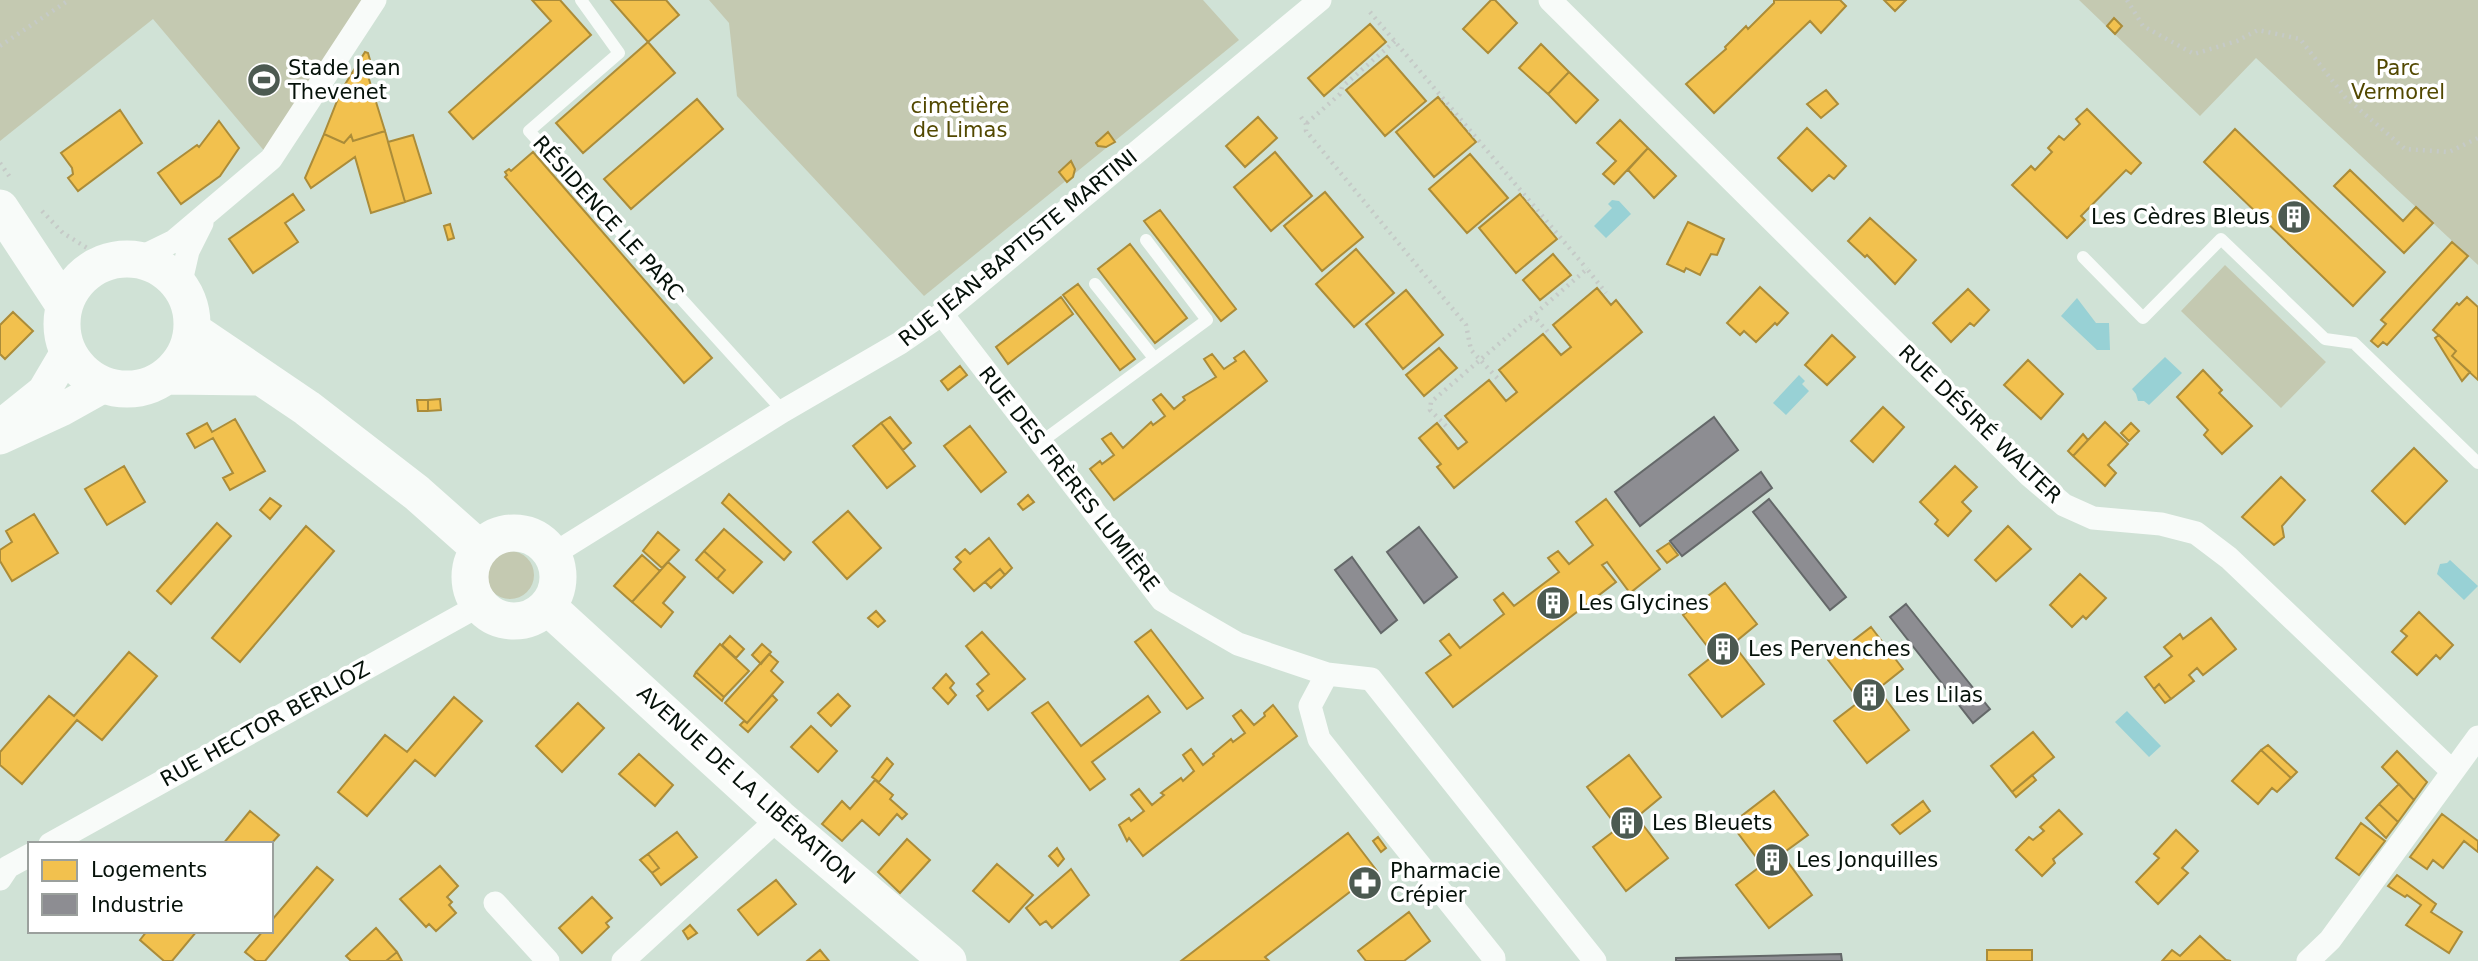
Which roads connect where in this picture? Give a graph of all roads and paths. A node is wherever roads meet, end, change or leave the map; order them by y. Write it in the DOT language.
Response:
graph roads {
  1 [pos="69,0"];
  2 [pos="375,0"];
  3 [pos="581,0"];
  4 [pos="1320,0"];
  5 [pos="1550,0"];
  6 [pos="2127,0"];
  7 [pos="1370,12"];
  8 [pos="1395,41"];
  9 [pos="0,46"];
  10 [pos="1301,117"];
  11 [pos="1306,124"];
  12 [pos="2478,138"];
  13 [pos="0,163"];
  14 [pos="19,209"];
  15 [pos="204,217"];
  16 [pos="1146,240"];
  17 [pos="2083,257"];
  18 [pos="113,263"];
  19 [pos="1587,269"];
  20 [pos="1096,284"];
  21 [pos="180,286"];
  22 [pos="1606,293"];
  23 [pos="64,305"];
  24 [pos="942,314"];
  25 [pos="1529,318"];
  26 [pos="192,330"];
  27 [pos="1551,335"];
  28 [pos="67,352"];
  29 [pos="1154,358"];
  30 [pos="1480,360"];
  31 [pos="167,376"];
  32 [pos="260,377"];
  33 [pos="1499,380"];
  34 [pos="104,386"];
  35 [pos="783,411"];
  36 [pos="1446,426"];
  37 [pos="0,427"];
  38 [pos="0,438"];
  39 [pos="1041,442"];
  40 [pos="2478,463"];
  41 [pos="480,550"];
  42 [pos="552,555"];
  43 [pos="480,605"];
  44 [pos="547,606"];
  45 [pos="1327,674"];
  46 [pos="2478,737"];
  47 [pos="2452,771"];
  48 [pos="779,818"];
  49 [pos="54,842"];
  50 [pos="28,856"];
  51 [pos="0,879"];
  52 [pos="495,903"];
  53 [pos="2330,940"];
  54 [pos="1586,956"];
  55 [pos="1495,960"];
  56 [pos="548,961"];
  57 [pos="623,961"];
  58 [pos="948,961"];
  59 [pos="2308,961"];
  60 [pos="2320,961"];
  1 -- 9 [label="path"];
  2 -- 15 [label="street"];
  3 -- 35 [label="lane, RÉSIDENCE LE PARC"];
  4 -- 24 [label="street, RUE JEAN-BAPTISTE MARTINI"];
  5 -- 47 [label="street, RUE DÉSIRÉ WALTER"];
  6 -- 12 [label="path"];
  7 -- 8 [label="path"];
  8 -- 11 [label="path"];
  8 -- 19 [label="path"];
  10 -- 11 [label="path"];
  11 -- 30 [label="path"];
  13 -- 14 [label="path"];
  14 -- 18 [label="main road"];
  14 -- 18 [label="path"];
  14 -- 23 [label="main road"];
  15 -- 18 [label="street"];
  15 -- 21 [label="street"];
  16 -- 29 [label="lane"];
  17 -- 40 [label="lane"];
  18 -- 21 [label="main road"];
  18 -- 23 [label="main road"];
  19 -- 22 [label="path"];
  19 -- 25 [label="path"];
  20 -- 29 [label="lane"];
  21 -- 26 [label="main road"];
  23 -- 28 [label="main road"];
  24 -- 35 [label="street, RUE JEAN-BAPTISTE MARTINI"];
  24 -- 39 [label="street, RUE DES FRÈRES LUMIÈRE"];
  25 -- 27 [label="path"];
  25 -- 30 [label="path"];
  26 -- 31 [label="main road"];
  26 -- 32 [label="main road"];
  28 -- 34 [label="main road"];
  28 -- 37 [label="main road"];
  29 -- 39 [label="lane"];
  30 -- 33 [label="path"];
  30 -- 36 [label="path"];
  31 -- 32 [label="main road"];
  31 -- 34 [label="main road"];
  32 -- 41 [label="main road"];
  34 -- 38 [label="main road"];
  35 -- 42 [label="street, RUE JEAN-BAPTISTE MARTINI"];
  39 -- 45 [label="street, RUE DES FRÈRES LUMIÈRE"];
  41 -- 42 [label="main road"];
  41 -- 43 [label="main road"];
  42 -- 44 [label="main road"];
  43 -- 44 [label="main road"];
  43 -- 49 [label="street, RUE HECTOR BERLIOZ"];
  44 -- 48 [label="main road, AVENUE DE LA LIBÉRATION"];
  45 -- 54 [label="street, RUE DES FRÈRES LUMIÈRE"];
  45 -- 55 [label="street"];
  46 -- 47 [label="street"];
  47 -- 53 [label="street"];
  48 -- 57 [label="street"];
  48 -- 58 [label="main road, AVENUE DE LA LIBÉRATION"];
  50 -- 51 [label="street"];
  52 -- 56 [label="street"];
  53 -- 59 [label="street"];
  53 -- 60 [label="street"];
}
